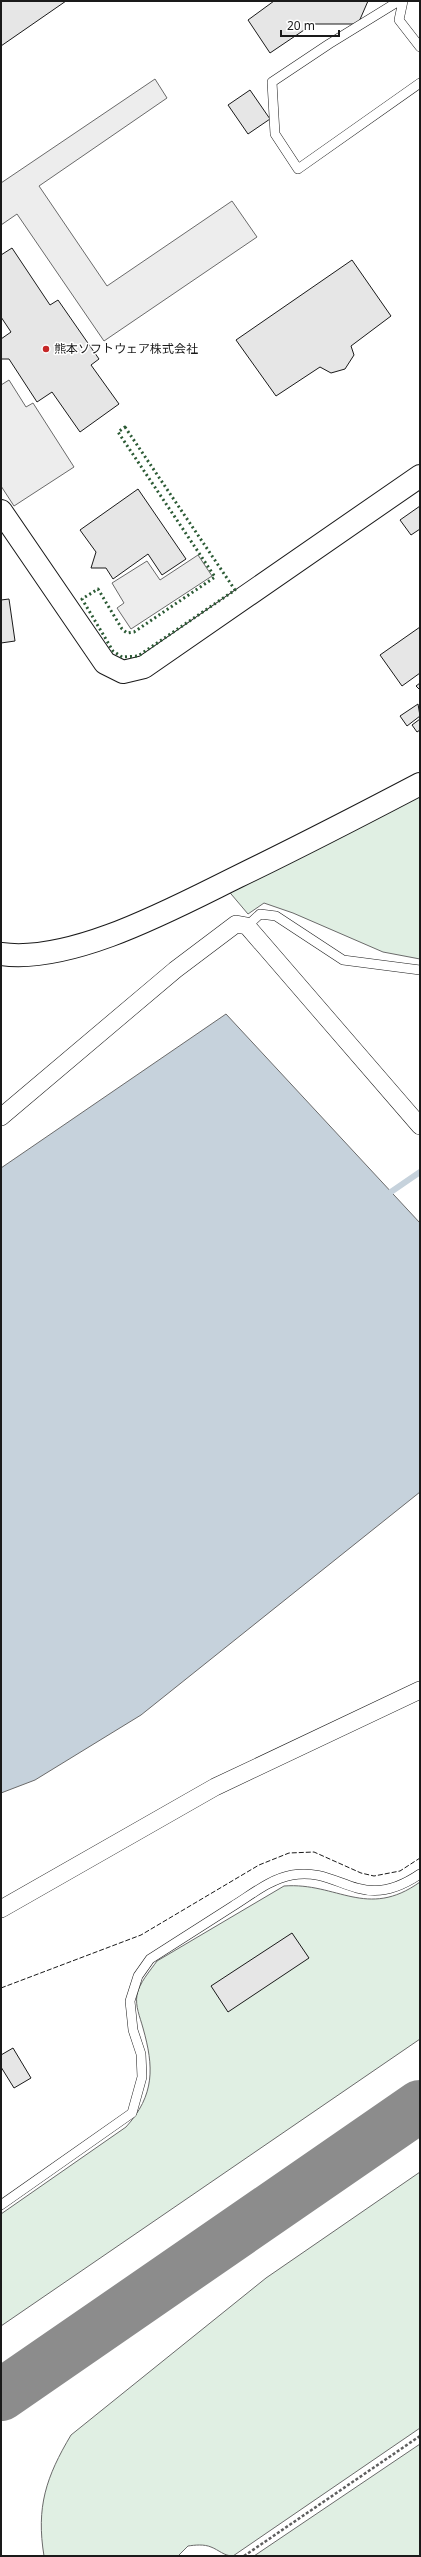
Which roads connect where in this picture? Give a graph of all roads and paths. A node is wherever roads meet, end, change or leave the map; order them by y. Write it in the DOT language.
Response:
graph roads {
  1 [pos="399,1"];
  2 [pos="403,1"];
  3 [pos="420,47"];
  4 [pos="420,83"];
  5 [pos="420,476"];
  6 [pos="1,511"];
  7 [pos="420,784"];
  8 [pos="246,926"];
  9 [pos="1,954"];
  10 [pos="420,970"];
  11 [pos="1,1117"];
  12 [pos="420,1126"];
  13 [pos="420,1690"];
  14 [pos="420,1694"];
  15 [pos="215,1787"];
  16 [pos="420,1874"];
  17 [pos="1,1909"];
  18 [pos="1,2205"];
  19 [pos="420,2436"];
  20 [pos="244,2556"];
  1 -- 4 [label="lane"];
  2 -- 3 [label="lane"];
  5 -- 6 [label="street"];
  7 -- 9 [label="street"];
  8 -- 10 [label="lane"];
  8 -- 11 [label="street"];
  8 -- 12 [label="street"];
  13 -- 15 [label="street"];
  14 -- 15 [label="street"];
  15 -- 17 [label="street"];
  16 -- 18 [label="lane"];
  19 -- 20 [label="path"];
}
